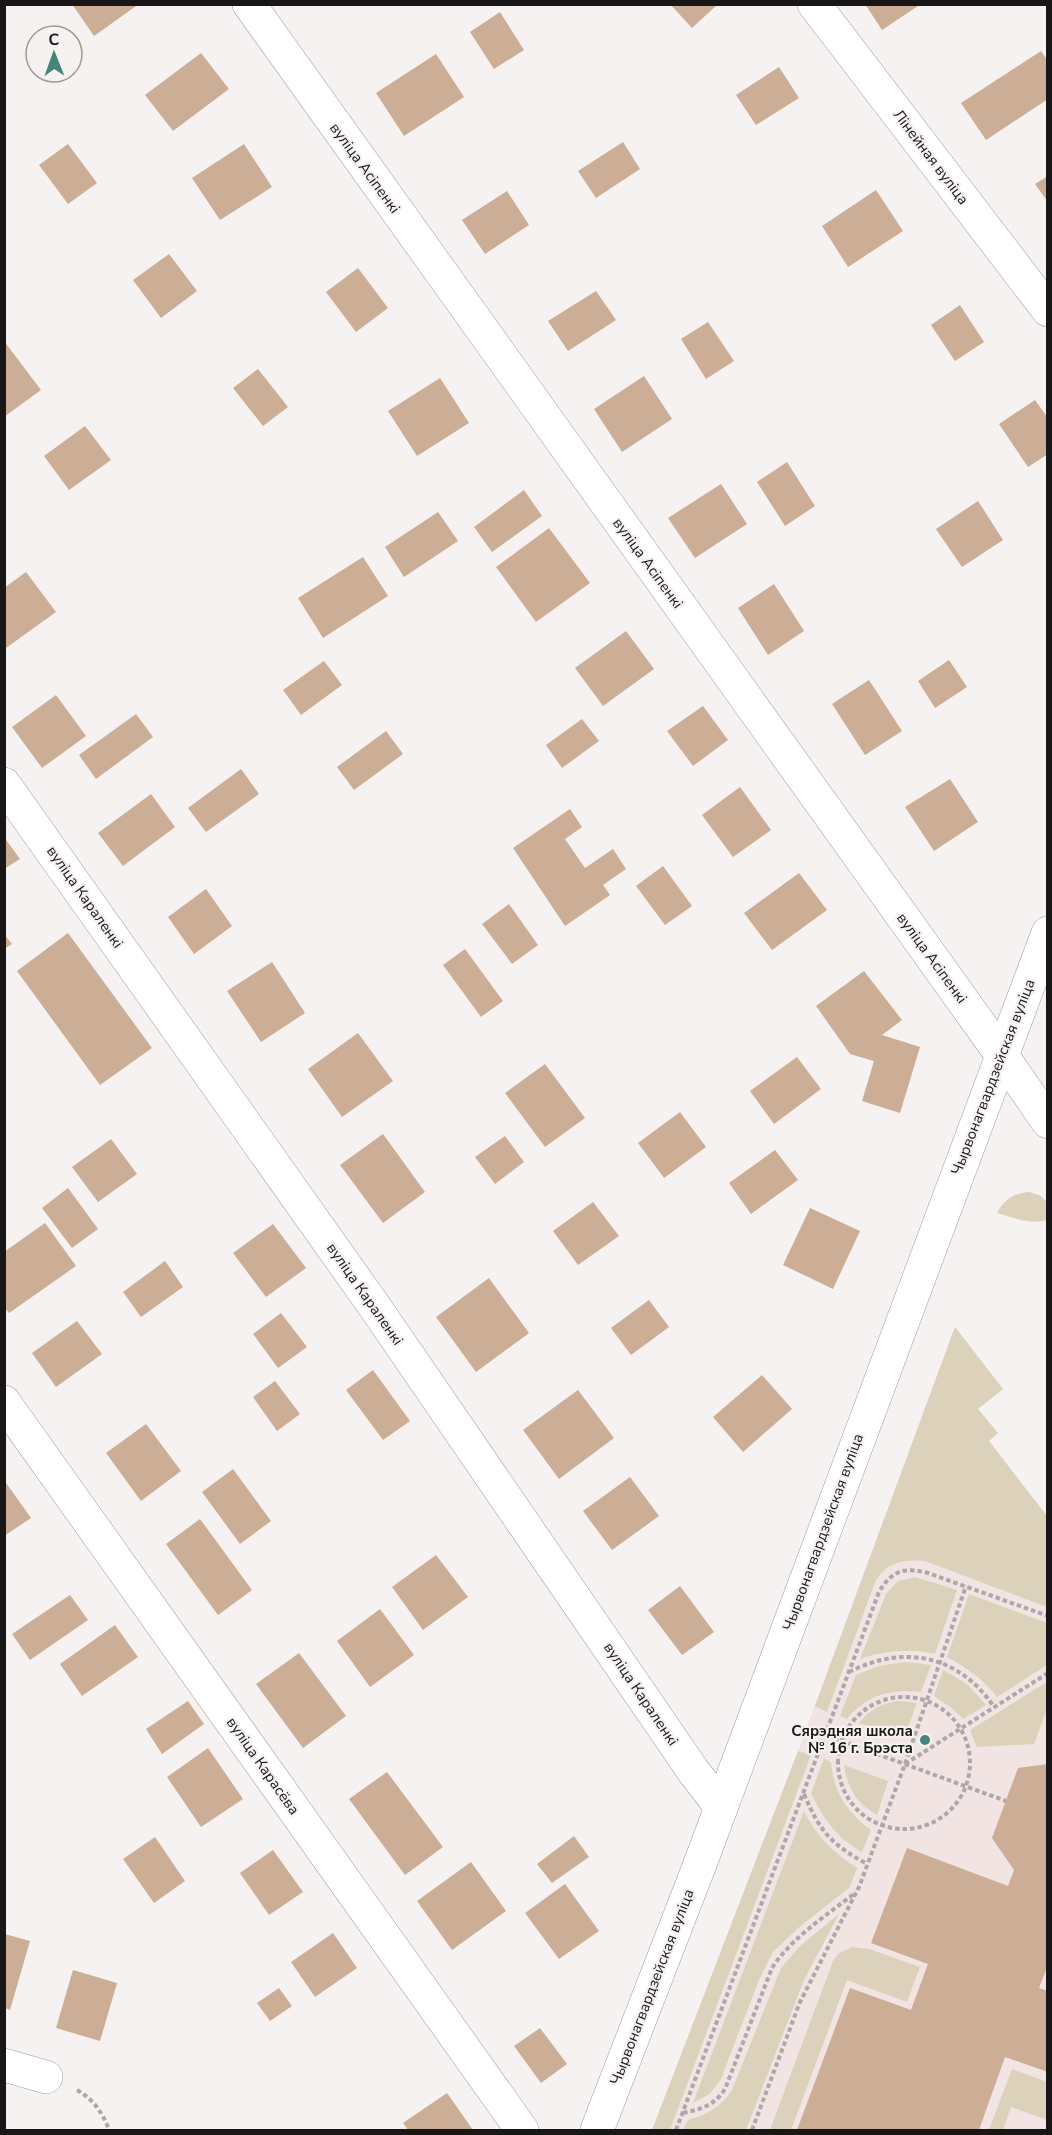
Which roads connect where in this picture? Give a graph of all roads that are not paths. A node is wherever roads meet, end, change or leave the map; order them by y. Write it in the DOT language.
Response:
graph roads {
  1 [pos="249,4"];
  2 [pos="814,4"];
  3 [pos="1047,310"];
  4 [pos="4,784"];
  5 [pos="1047,933"];
  6 [pos="1001,1054"];
  7 [pos="1047,1122"];
  8 [pos="4,1402"];
  9 [pos="721,1807"];
  10 [pos="4,2065"];
  11 [pos="46,2077"];
  12 [pos="522,2130"];
  13 [pos="597,2130"];
  1 -- 6 [label="street, вуліца Асіпенкі"];
  2 -- 3 [label="street, Лінейная вуліца"];
  4 -- 9 [label="street, вуліца Караленкі"];
  5 -- 6 [label="street, Чырвонагвардзейская вуліца"];
  6 -- 7 [label="street, вуліца Асіпенкі"];
  6 -- 9 [label="street, Чырвонагвардзейская вуліца"];
  8 -- 12 [label="street, вуліца Карасёва"];
  9 -- 13 [label="street, Чырвонагвардзейская вуліца"];
  10 -- 11 [label="street"];
}
